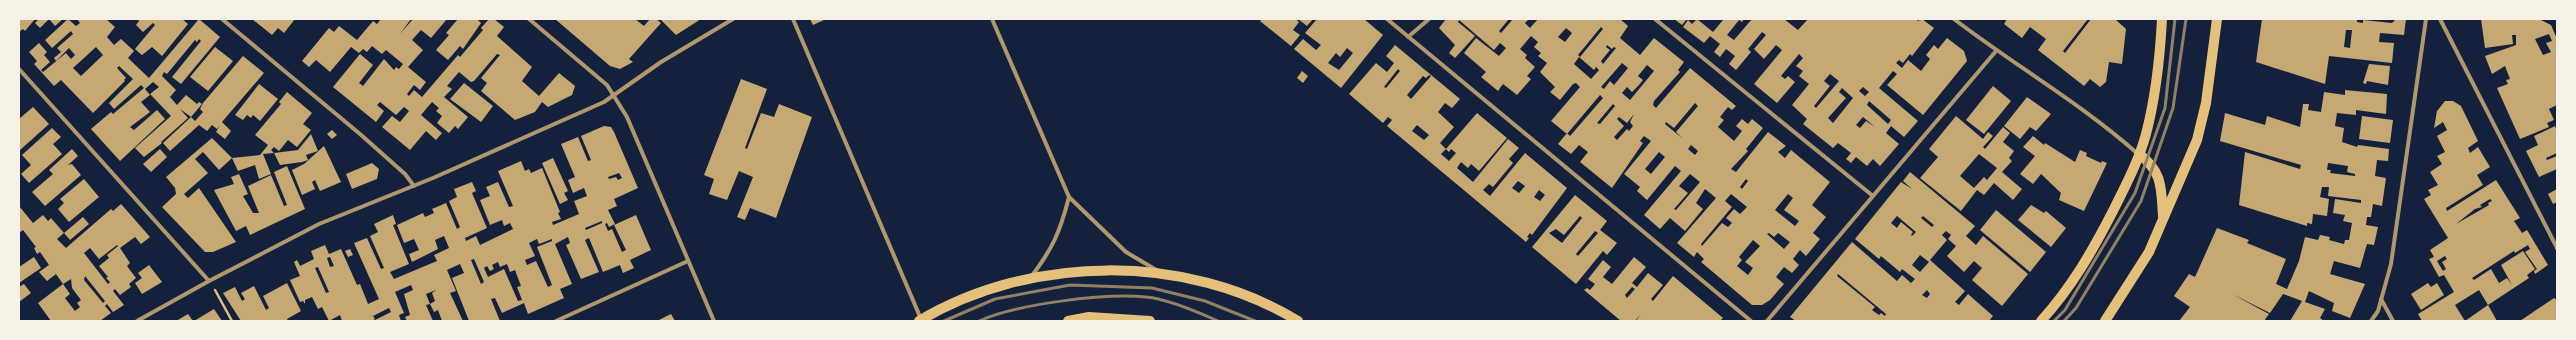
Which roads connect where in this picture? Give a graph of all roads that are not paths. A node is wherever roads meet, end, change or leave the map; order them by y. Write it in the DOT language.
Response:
graph roads {
  1 [pos="222,19"];
  2 [pos="529,19"];
  3 [pos="733,19"];
  4 [pos="793,19"];
  5 [pos="992,19"];
  6 [pos="1387,19"];
  7 [pos="1429,19"];
  8 [pos="1655,19"];
  9 [pos="1954,19"];
  10 [pos="2162,19"];
  11 [pos="2217,19"];
  12 [pos="2426,19"];
  13 [pos="2440,19"];
  14 [pos="1408,37"];
  15 [pos="1996,51"];
  16 [pos="19,69"];
  17 [pos="614,95"];
  18 [pos="2139,154"];
  19 [pos="414,186"];
  20 [pos="1872,196"];
  21 [pos="1068,197"];
  22 [pos="2163,218"];
  23 [pos="2557,248"];
  24 [pos="688,261"];
  25 [pos="1168,275"];
  26 [pos="1029,278"];
  27 [pos="209,281"];
  28 [pos="2381,299"];
  29 [pos="137,321"];
  30 [pos="556,321"];
  31 [pos="714,321"];
  32 [pos="920,321"];
  33 [pos="1068,321"];
  34 [pos="1150,321"];
  35 [pos="1298,321"];
  36 [pos="1751,321"];
  37 [pos="1767,321"];
  38 [pos="2041,321"];
  39 [pos="2105,321"];
  40 [pos="2371,321"];
  41 [pos="2393,321"];
  1 -- 19 [label="street"];
  2 -- 17 [label="street"];
  3 -- 17 [label="street"];
  4 -- 32 [label="street"];
  5 -- 21 [label="street"];
  6 -- 14 [label="street"];
  7 -- 14 [label="street"];
  8 -- 20 [label="street"];
  9 -- 15 [label="street"];
  10 -- 18 [label="main road"];
  11 -- 22 [label="main road"];
  12 -- 28 [label="street"];
  13 -- 23 [label="street"];
  14 -- 36 [label="street"];
  15 -- 18 [label="street"];
  15 -- 20 [label="street"];
  16 -- 27 [label="street"];
  17 -- 19 [label="street"];
  17 -- 24 [label="street"];
  18 -- 22 [label="main road"];
  18 -- 38 [label="main road"];
  19 -- 27 [label="street"];
  20 -- 37 [label="street"];
  21 -- 25 [label="street"];
  21 -- 26 [label="street"];
  22 -- 39 [label="main road"];
  24 -- 30 [label="street"];
  24 -- 31 [label="street"];
  25 -- 26 [label="main road"];
  25 -- 35 [label="main road"];
  26 -- 32 [label="main road"];
  27 -- 29 [label="street"];
  28 -- 40 [label="street"];
  28 -- 41 [label="street"];
  33 -- 34 [label="main road"];
}
